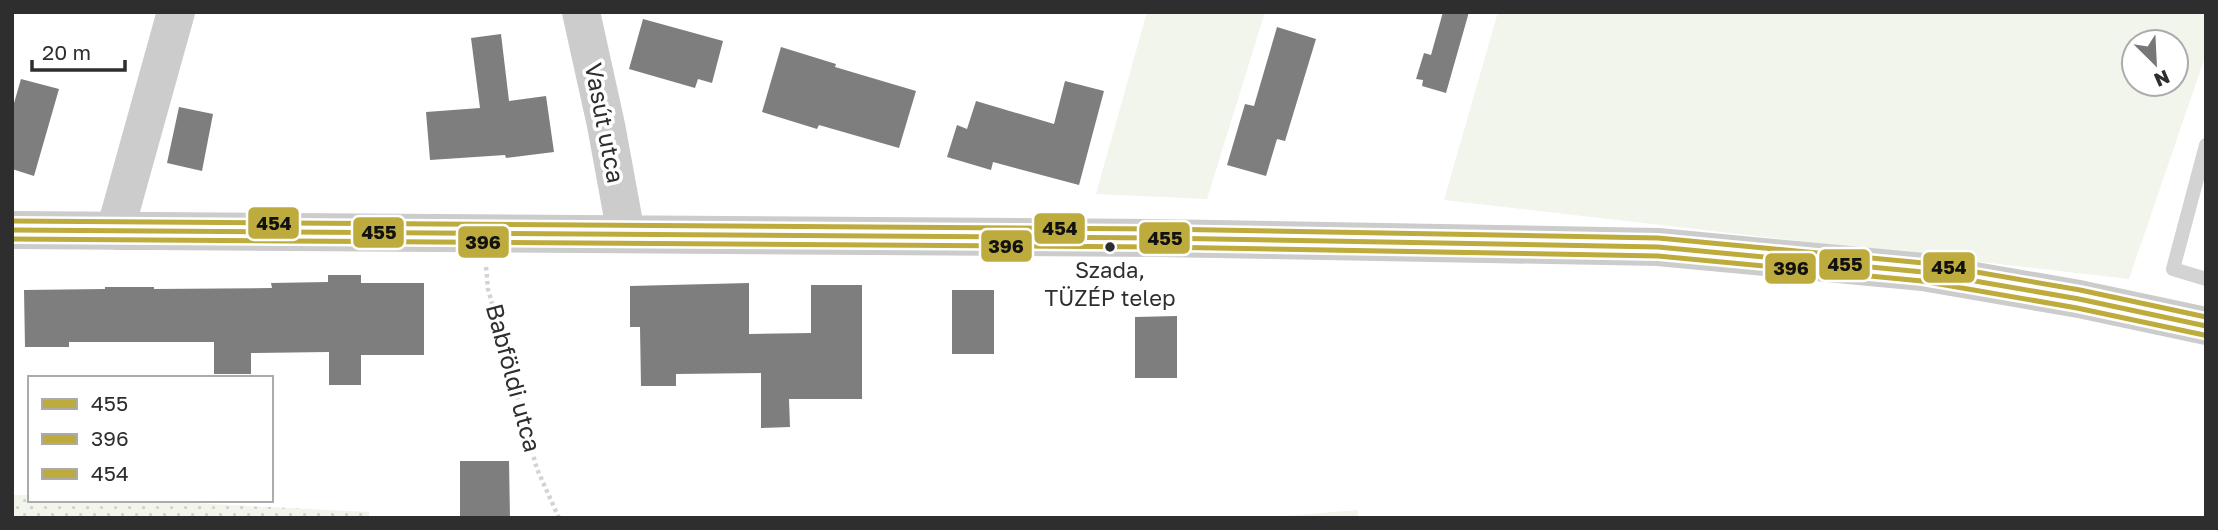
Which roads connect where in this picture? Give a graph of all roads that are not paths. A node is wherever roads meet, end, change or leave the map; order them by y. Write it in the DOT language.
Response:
graph roads {
  1 [pos="176,12"];
  2 [pos="581,12"];
  3 [pos="2206,145"];
  4 [pos="12,230"];
  5 [pos="115,231"];
  6 [pos="626,234"];
  7 [pos="2206,279"];
  8 [pos="2206,326"];
  1 -- 5 [label="main road"];
  2 -- 6 [label="main road, Vasút utca"];
  3 -- 7 [label="lane"];
  4 -- 5 [label="main road"];
  5 -- 6 [label="main road"];
  6 -- 8 [label="main road"];
}
